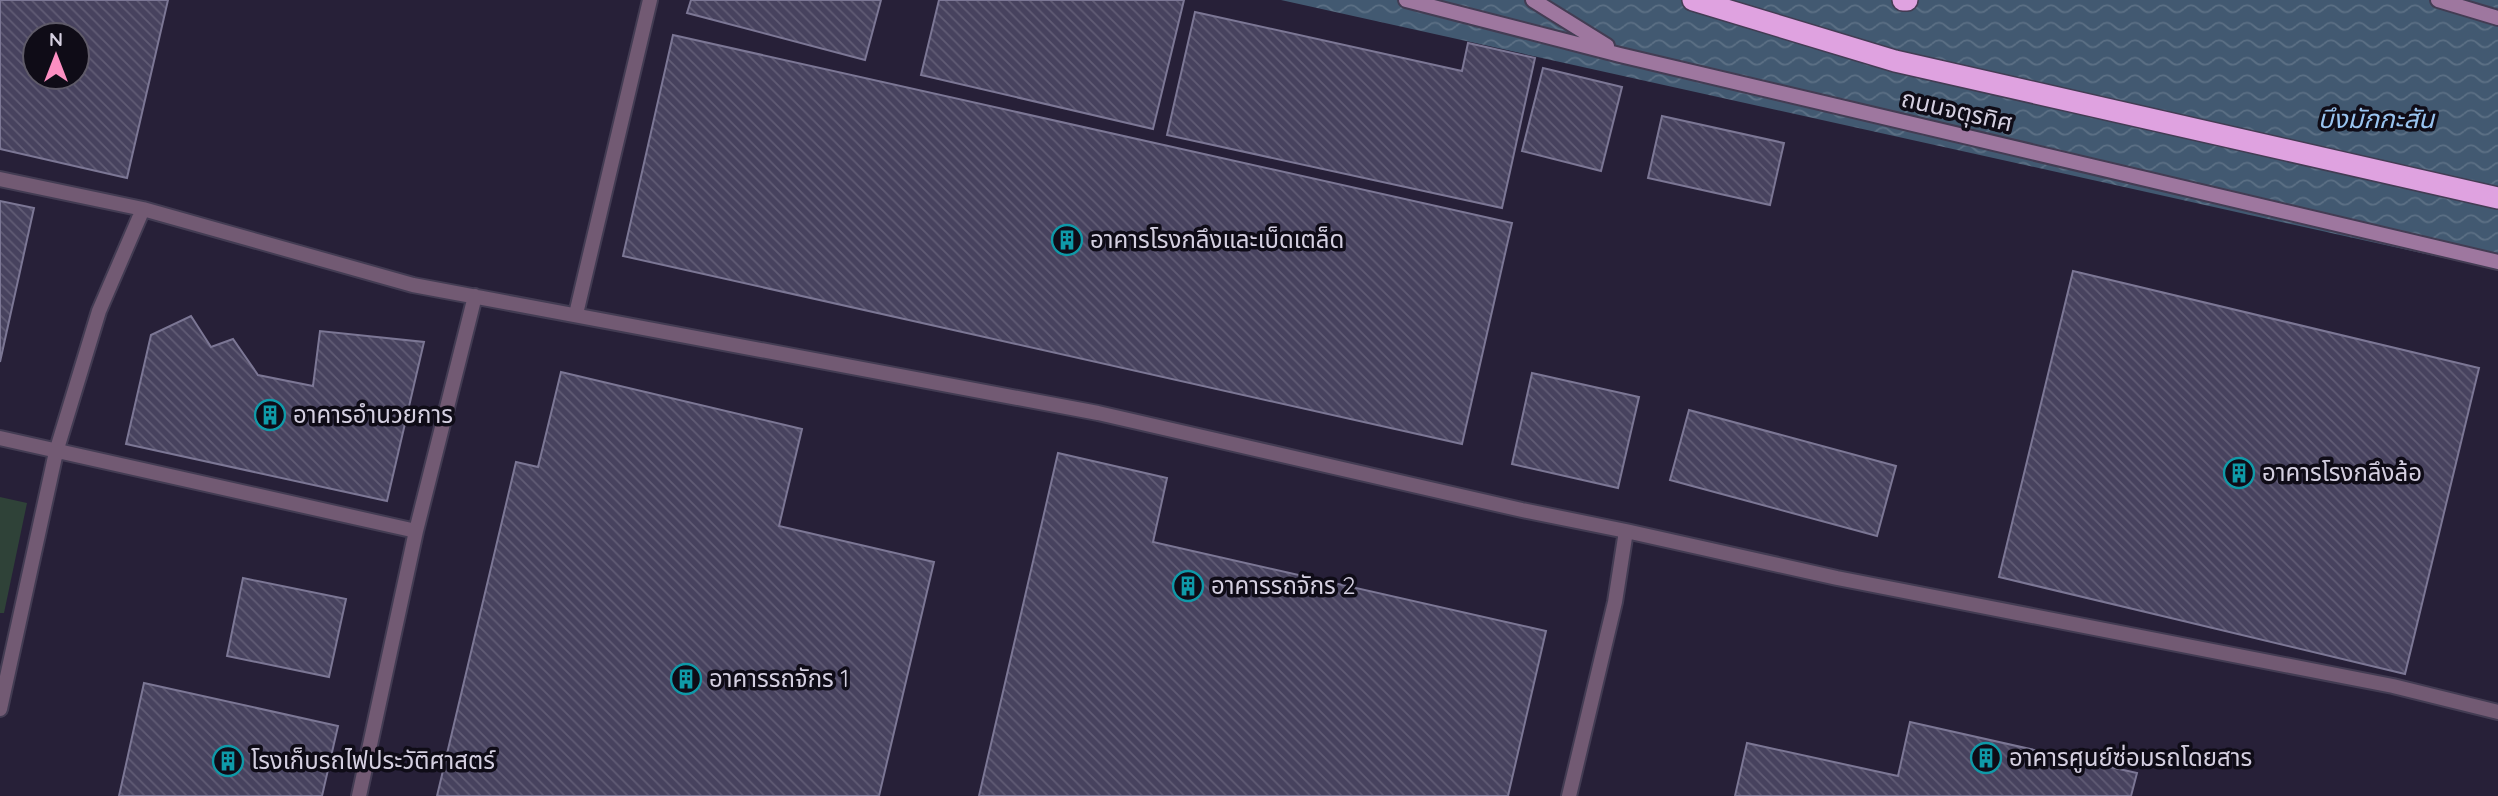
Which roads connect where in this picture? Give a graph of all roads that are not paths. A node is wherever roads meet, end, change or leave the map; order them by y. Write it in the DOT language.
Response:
graph roads {
  1 [pos="650,0"];
  2 [pos="1406,0"];
  3 [pos="1533,0"];
  4 [pos="1693,0"];
  5 [pos="2438,0"];
  6 [pos="2498,18"];
  7 [pos="1620,55"];
  8 [pos="0,179"];
  9 [pos="2498,198"];
  10 [pos="143,209"];
  11 [pos="2498,261"];
  12 [pos="475,296"];
  13 [pos="576,314"];
  14 [pos="0,439"];
  15 [pos="56,452"];
  16 [pos="416,531"];
  17 [pos="1626,531"];
  18 [pos="0,709"];
  19 [pos="2498,712"];
  20 [pos="359,796"];
  21 [pos="1569,796"];
  1 -- 13 [label="lane"];
  2 -- 7 [label="main road, ถนนจตุรทิศ"];
  3 -- 7 [label="main road"];
  4 -- 9 [label="highway"];
  5 -- 6 [label="main road"];
  7 -- 11 [label="main road, ถนนจตุรทิศ"];
  8 -- 10 [label="lane"];
  10 -- 12 [label="lane"];
  10 -- 15 [label="lane"];
  12 -- 13 [label="lane"];
  12 -- 16 [label="lane"];
  13 -- 17 [label="lane"];
  14 -- 15 [label="lane"];
  15 -- 16 [label="lane"];
  15 -- 18 [label="lane"];
  16 -- 20 [label="lane"];
  17 -- 19 [label="lane"];
  17 -- 21 [label="lane"];
}
